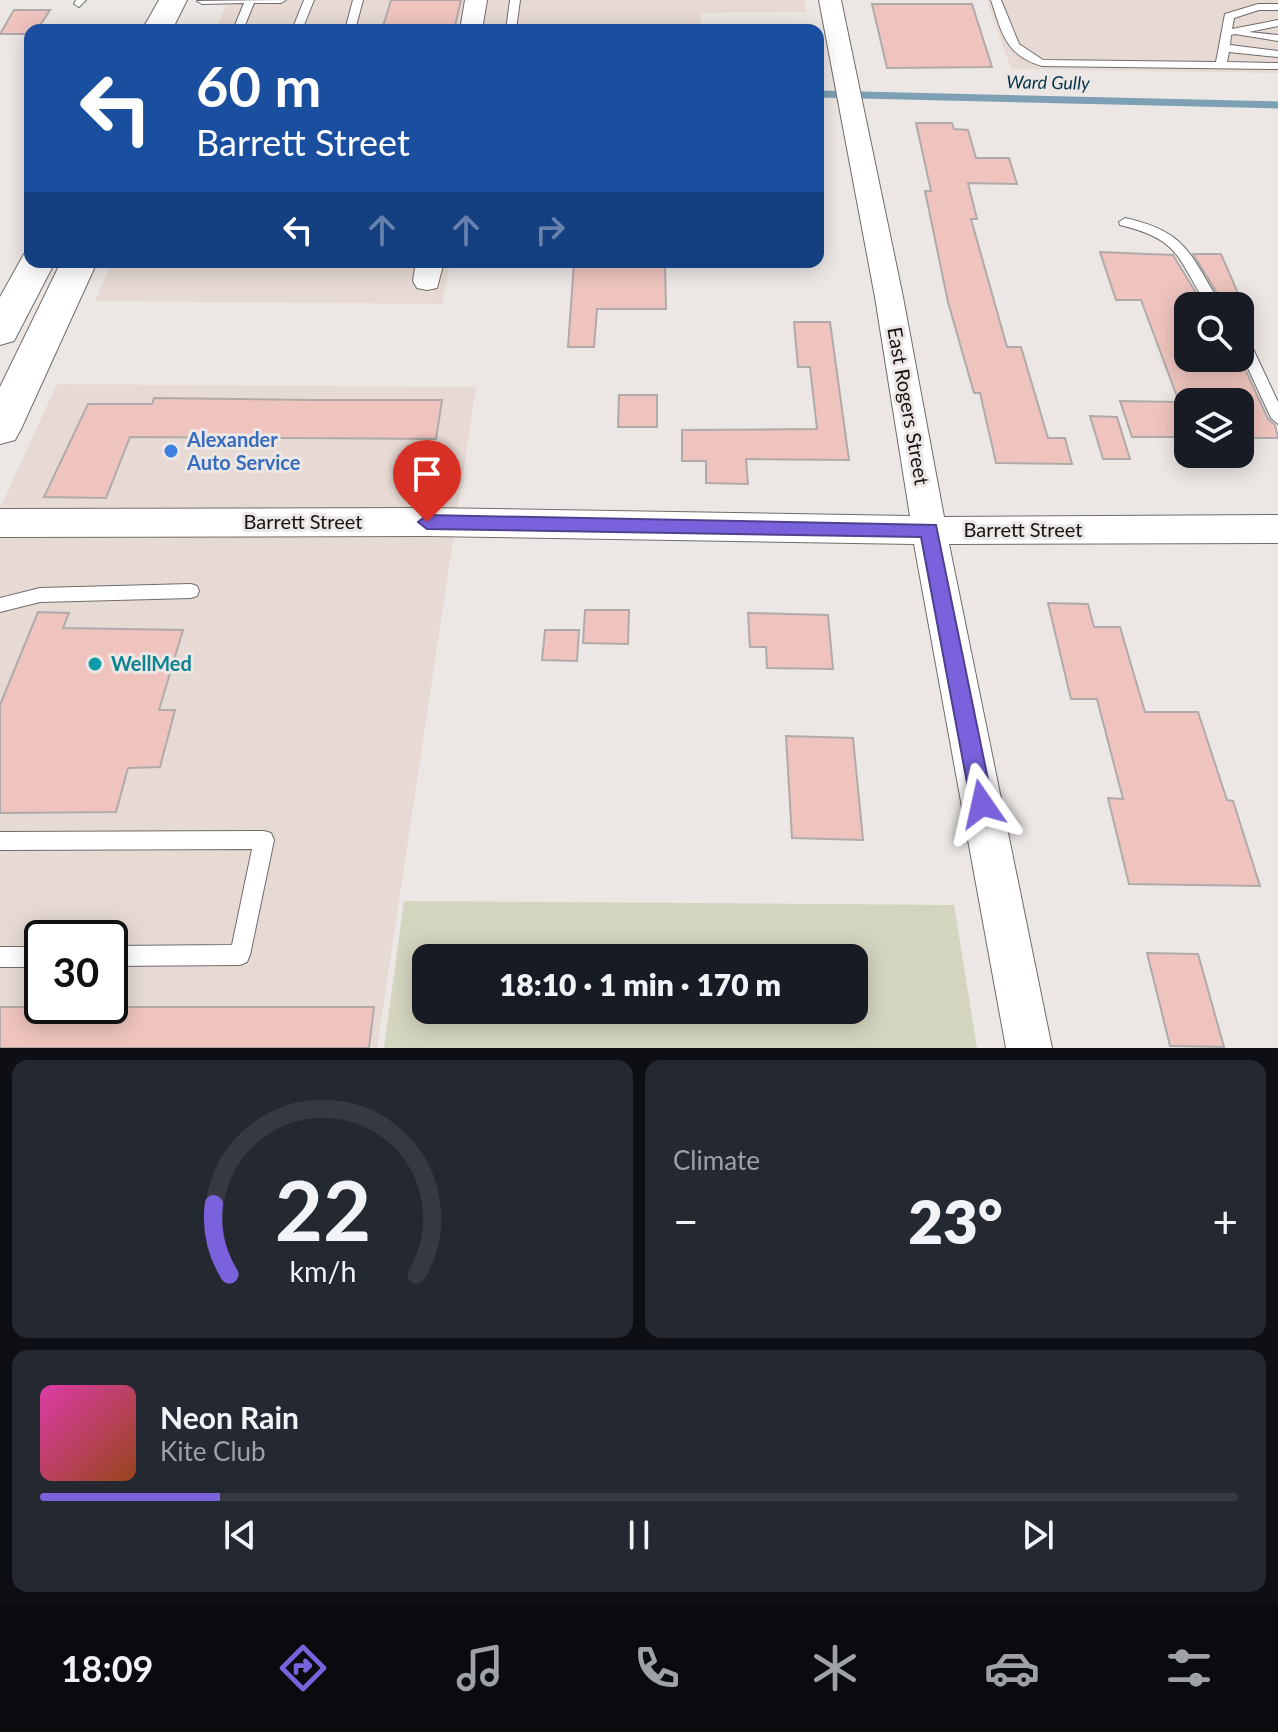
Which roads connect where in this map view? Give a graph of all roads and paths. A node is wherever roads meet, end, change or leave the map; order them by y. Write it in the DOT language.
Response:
graph roads {
  1 [pos="173,0"];
  2 [pos="202,0"];
  3 [pos="250,0"];
  4 [pos="281,0"];
  5 [pos="309,0"];
  6 [pos="358,0"];
  7 [pos="476,0"];
  8 [pos="515,0"];
  9 [pos="830,0"];
  10 [pos="996,0"];
  11 [pos="160,24"];
  12 [pos="191,24"];
  13 [pos="240,24"];
  14 [pos="299,24"];
  15 [pos="352,24"];
  16 [pos="472,24"];
  17 [pos="512,24"];
  18 [pos="1278,30"];
  19 [pos="1226,33"];
  20 [pos="1224,48"];
  21 [pos="1278,65"];
  22 [pos="1221,66"];
  23 [pos="1125,222"];
  24 [pos="34,268"];
  25 [pos="76,268"];
  26 [pos="1207,292"];
  27 [pos="0,332"];
  28 [pos="1254,366"];
  29 [pos="1278,418"];
  30 [pos="0,429"];
  31 [pos="0,523"];
  32 [pos="1278,529"];
  33 [pos="929,530"];
  34 [pos="191,591"];
  35 [pos="0,605"];
  36 [pos="0,841"];
  37 [pos="128,956"];
  38 [pos="0,957"];
  39 [pos="24,957"];
  40 [pos="1029,1048"];
  1 -- 11 [label="main road"];
  2 -- 3 [label="lane"];
  2 -- 12 [label="main road"];
  3 -- 4 [label="lane"];
  3 -- 13 [label="lane"];
  5 -- 14 [label="lane"];
  6 -- 15 [label="lane"];
  7 -- 16 [label="street"];
  8 -- 17 [label="lane"];
  9 -- 33 [label="street, East Rogers Street"];
  10 -- 22 [label="lane"];
  18 -- 19 [label="lane"];
  18 -- 19 [label="lane"];
  18 -- 20 [label="lane"];
  19 -- 20 [label="lane"];
  20 -- 22 [label="lane"];
  21 -- 22 [label="lane"];
  23 -- 26 [label="lane"];
  24 -- 27 [label="main road"];
  25 -- 30 [label="main road"];
  28 -- 29 [label="lane"];
  31 -- 33 [label="street, Barrett Street"];
  32 -- 33 [label="street, Barrett Street"];
  33 -- 40 [label="street, East Rogers Street"];
  34 -- 35 [label="lane"];
  36 -- 37 [label="lane"];
  38 -- 39 [label="lane"];
}
